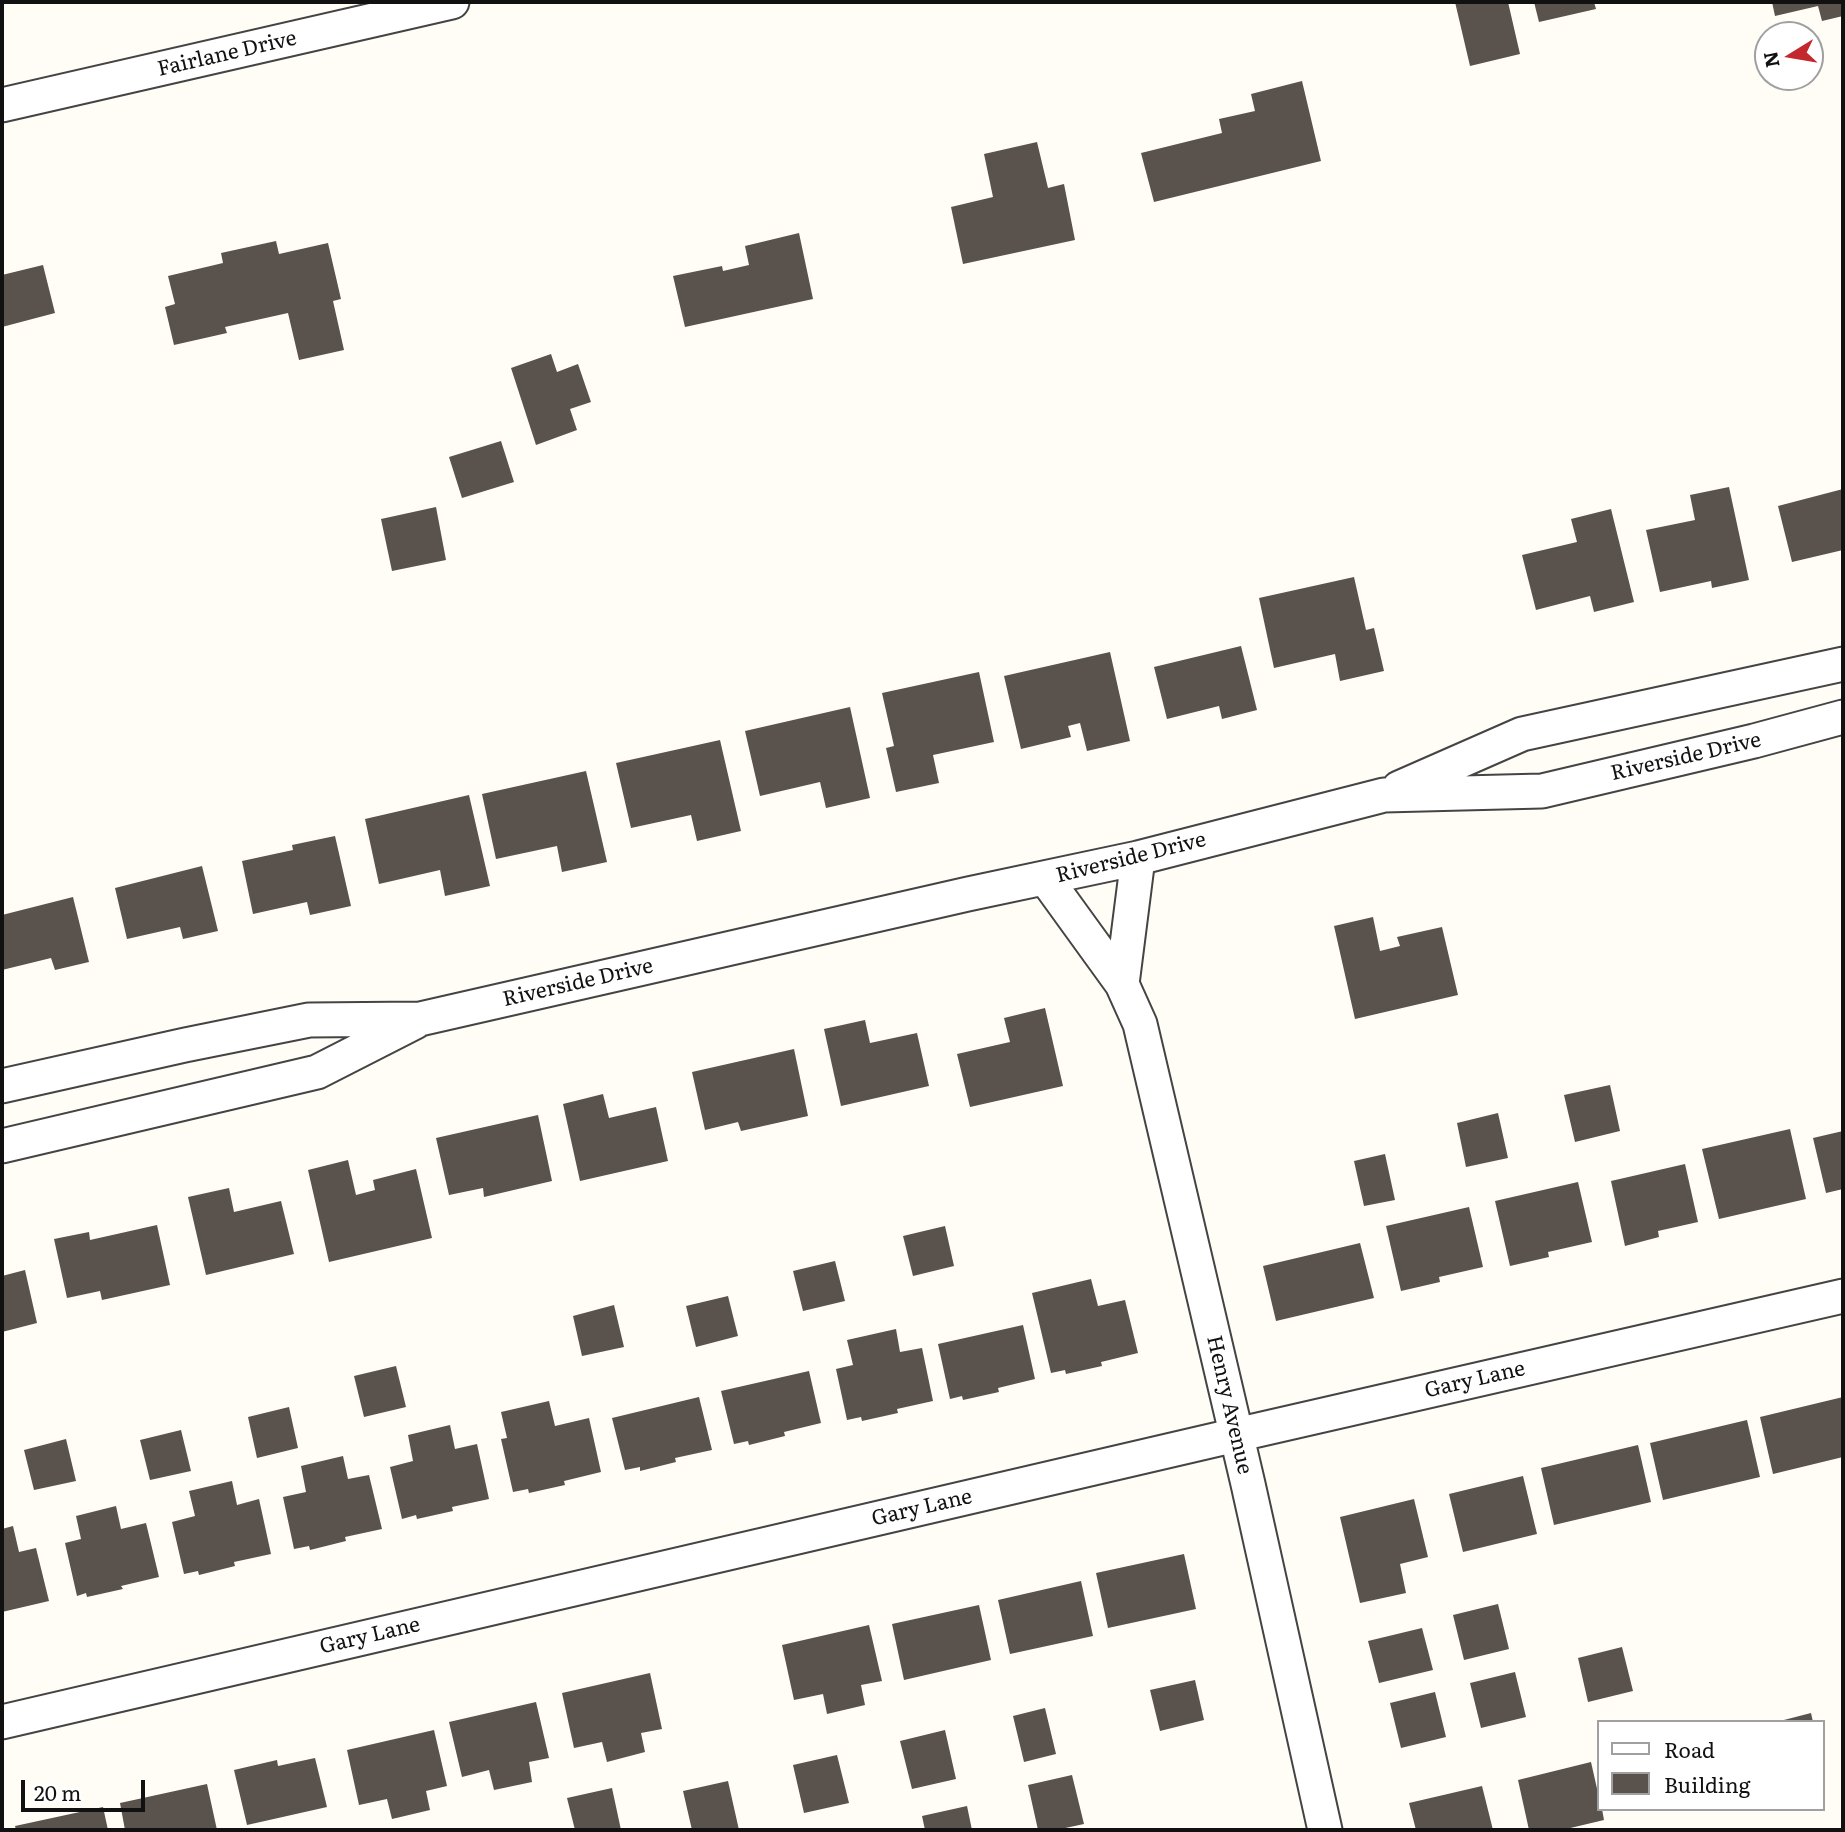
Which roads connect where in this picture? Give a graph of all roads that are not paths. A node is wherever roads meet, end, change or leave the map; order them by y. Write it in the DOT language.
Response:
graph roads {
  1 [pos="453,2"];
  2 [pos="2,104"];
  3 [pos="1843,664"];
  4 [pos="1843,717"];
  5 [pos="1384,795"];
  6 [pos="1138,858"];
  7 [pos="1046,879"];
  8 [pos="1122,984"];
  9 [pos="421,1019"];
  10 [pos="2,1086"];
  11 [pos="2,1146"];
  12 [pos="1843,1296"];
  13 [pos="1236,1435"];
  14 [pos="2,1722"];
  15 [pos="1325,1830"];
  1 -- 2 [label="street, Fairlane Drive"];
  3 -- 5 [label="street"];
  4 -- 5 [label="street, Riverside Drive"];
  5 -- 6 [label="street, Riverside Drive"];
  6 -- 7 [label="street, Riverside Drive"];
  6 -- 8 [label="street"];
  7 -- 8 [label="street, Henry Avenue"];
  7 -- 9 [label="street, Riverside Drive"];
  8 -- 13 [label="street, Henry Avenue"];
  9 -- 10 [label="street, Riverside Drive"];
  9 -- 11 [label="street, Riverside Drive"];
  12 -- 13 [label="street, Gary Lane"];
  13 -- 14 [label="street, Gary Lane"];
  13 -- 15 [label="street, Henry Avenue"];
}
